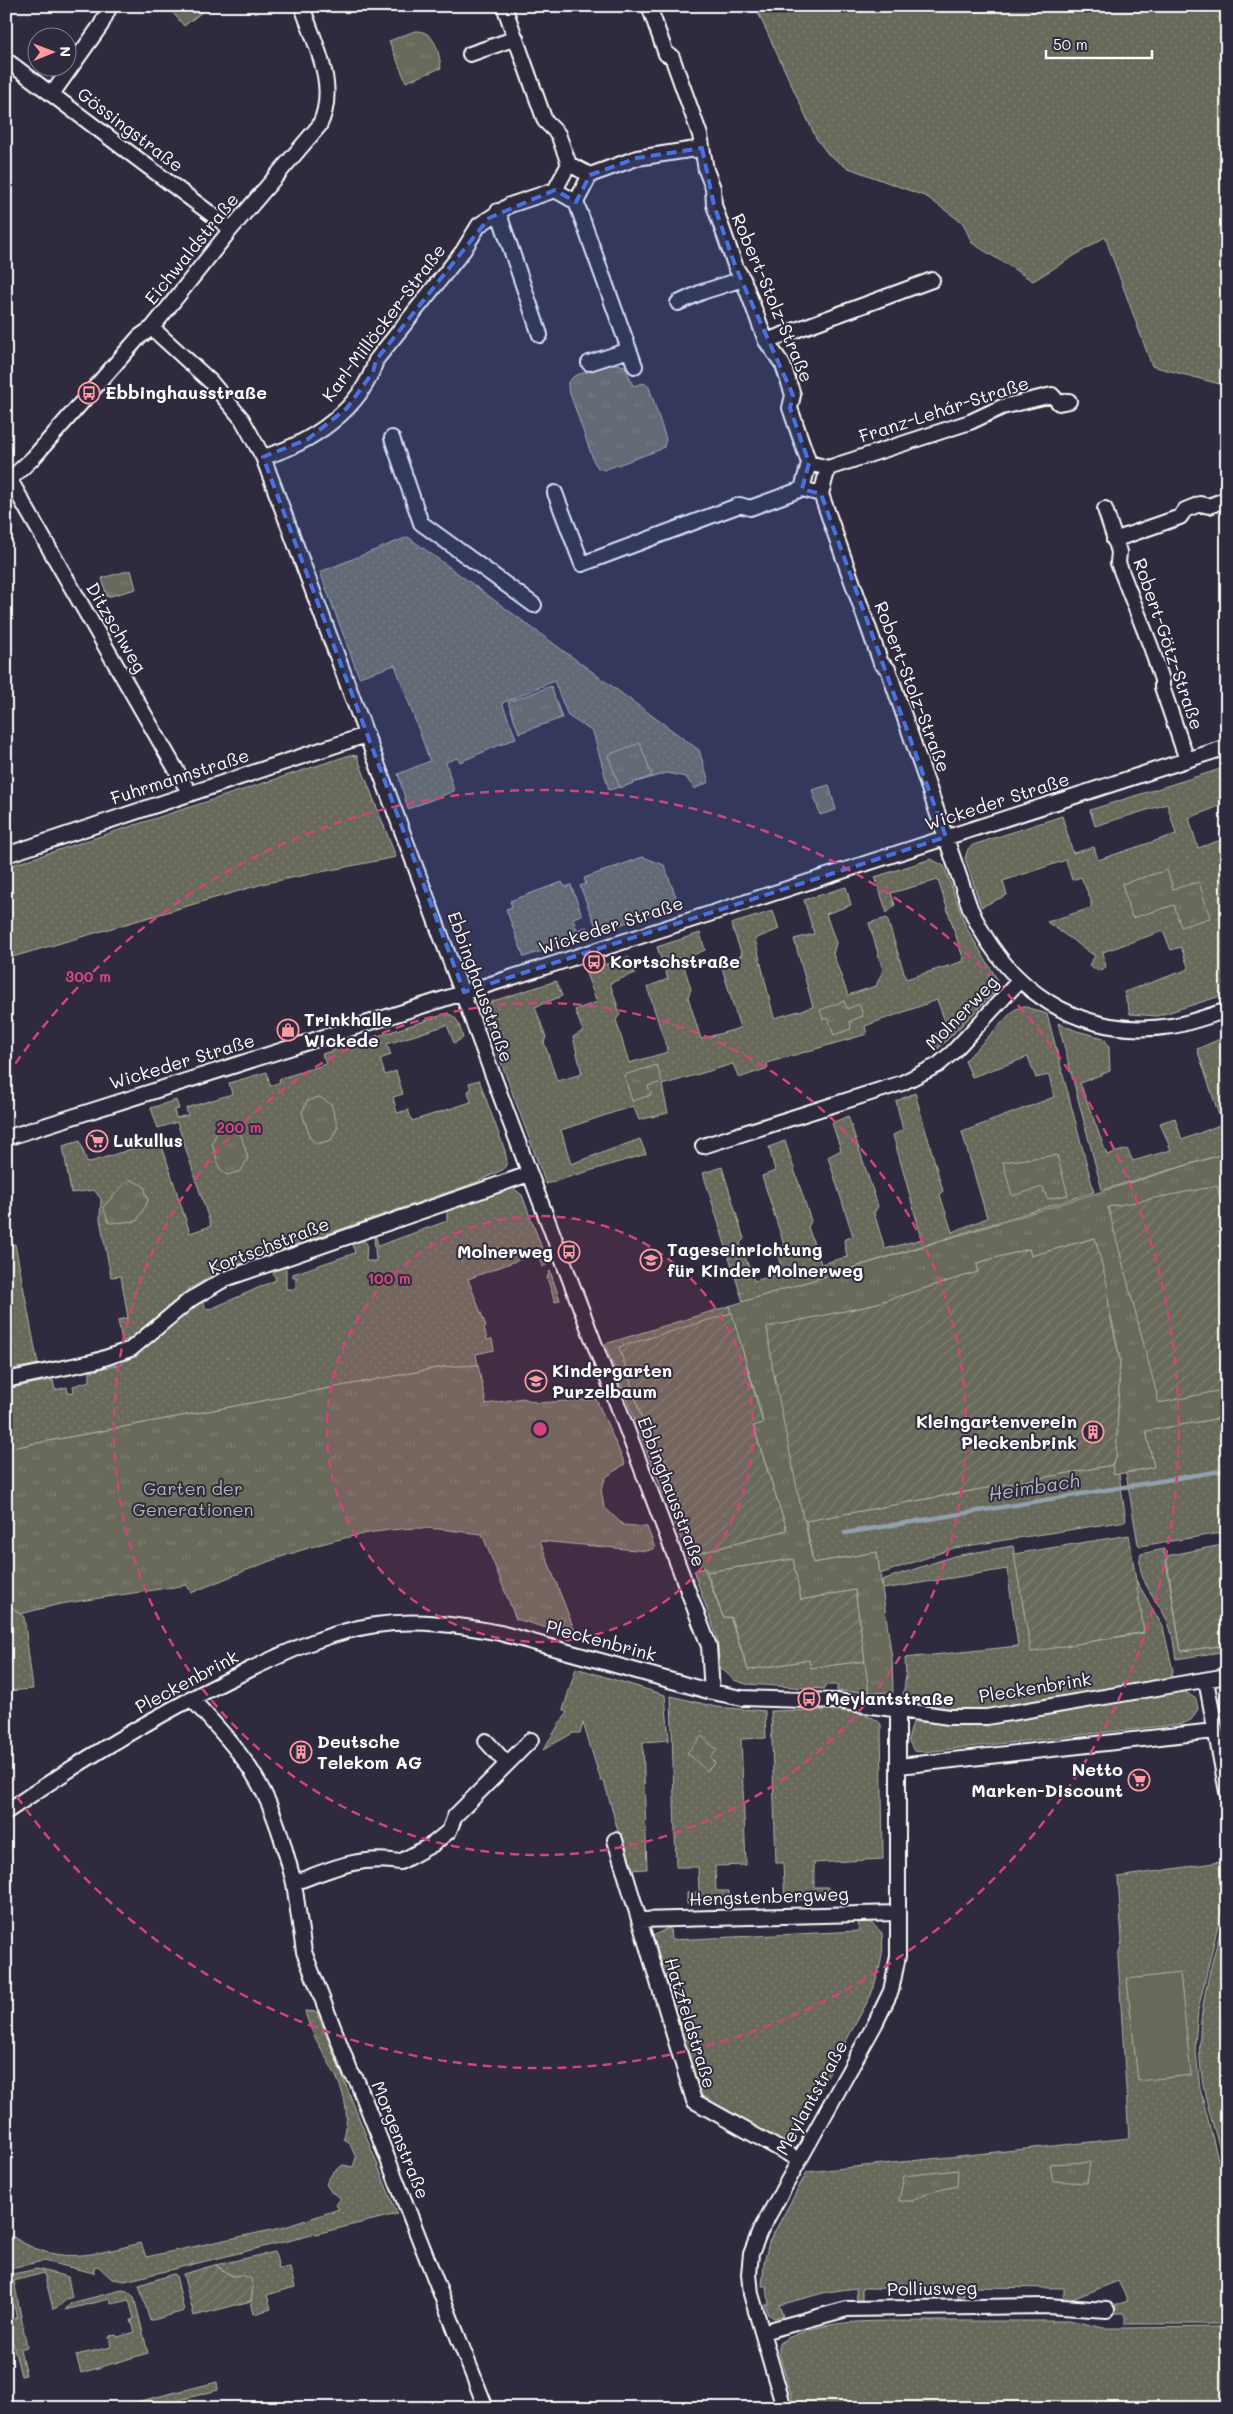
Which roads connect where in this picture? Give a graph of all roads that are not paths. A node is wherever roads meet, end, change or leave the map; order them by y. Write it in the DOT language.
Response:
graph roads {
  1 [pos="110,6"];
  2 [pos="302,6"];
  3 [pos="504,6"];
  4 [pos="649,6"];
  5 [pos="516,38"];
  6 [pos="470,54"];
  7 [pos="6,60"];
  8 [pos="52,94"];
  9 [pos="702,148"];
  10 [pos="569,164"];
  11 [pos="590,174"];
  12 [pos="555,190"];
  13 [pos="576,202"];
  14 [pos="498,212"];
  15 [pos="231,230"];
  16 [pos="743,279"];
  17 [pos="932,280"];
  18 [pos="678,303"];
  19 [pos="152,328"];
  20 [pos="540,335"];
  21 [pos="766,341"];
  22 [pos="629,350"];
  23 [pos="589,363"];
  24 [pos="635,366"];
  25 [pos="1069,401"];
  26 [pos="392,438"];
  27 [pos="263,457"];
  28 [pos="809,463"];
  29 [pos="828,468"];
  30 [pos="8,482"];
  31 [pos="802,489"];
  32 [pos="555,493"];
  33 [pos="821,494"];
  34 [pos="1227,499"];
  35 [pos="1105,509"];
  36 [pos="1114,540"];
  37 [pos="534,605"];
  38 [pos="366,735"];
  39 [pos="1227,747"];
  40 [pos="1187,760"];
  41 [pos="190,794"];
  42 [pos="946,837"];
  43 [pos="6,855"];
  44 [pos="1019,981"];
  45 [pos="464,992"];
  46 [pos="1227,1010"];
  47 [pos="6,1138"];
  48 [pos="703,1146"];
  49 [pos="529,1174"];
  50 [pos="6,1380"];
  51 [pos="1227,1676"];
  52 [pos="1206,1680"];
  53 [pos="712,1692"];
  54 [pos="191,1698"];
  55 [pos="898,1709"];
  56 [pos="1214,1731"];
  57 [pos="531,1740"];
  58 [pos="486,1742"];
  59 [pos="507,1764"];
  60 [pos="899,1766"];
  61 [pos="1227,1792"];
  62 [pos="6,1812"];
  63 [pos="615,1840"];
  64 [pos="294,1883"];
  65 [pos="898,1913"];
  66 [pos="640,1920"];
  67 [pos="799,2160"];
  68 [pos="1107,2310"];
  69 [pos="762,2332"];
  70 [pos="486,2408"];
  71 [pos="784,2408"];
  1 -- 8 [label="street"];
  2 -- 15 [label="street, Eichwaldstraße"];
  3 -- 5 [label="street"];
  4 -- 9 [label="street, Robert-Stolz-Straße"];
  5 -- 6 [label="street"];
  5 -- 10 [label="street"];
  7 -- 8 [label="street, Gössingstraße"];
  8 -- 15 [label="street, Gössingstraße"];
  9 -- 11 [label="street"];
  9 -- 16 [label="street, Robert-Stolz-Straße"];
  10 -- 11 [label="street"];
  10 -- 12 [label="street"];
  11 -- 13 [label="street"];
  12 -- 13 [label="street"];
  12 -- 14 [label="street, Karl-Millöcker-Straße"];
  13 -- 22 [label="street"];
  14 -- 20 [label="street"];
  14 -- 27 [label="street, Karl-Millöcker-Straße"];
  15 -- 19 [label="street, Eichwaldstraße"];
  16 -- 18 [label="street"];
  16 -- 21 [label="street, Robert-Stolz-Straße"];
  17 -- 21 [label="street"];
  19 -- 27 [label="street, Ebbinghausstraße"];
  19 -- 30 [label="street, Eichwaldstraße"];
  21 -- 28 [label="street, Robert-Stolz-Straße"];
  22 -- 23 [label="street"];
  22 -- 24 [label="street"];
  25 -- 29 [label="street, Franz-Lehár-Straße"];
  26 -- 37 [label="street"];
  27 -- 38 [label="street, Ebbinghausstraße"];
  28 -- 29 [label="street"];
  28 -- 31 [label="street"];
  29 -- 33 [label="street"];
  30 -- 41 [label="street, Ditzschweg"];
  31 -- 32 [label="street"];
  31 -- 33 [label="street"];
  33 -- 42 [label="street, Robert-Stolz-Straße"];
  34 -- 36 [label="street"];
  35 -- 36 [label="street, Robert-Götz-Straße"];
  36 -- 40 [label="street, Robert-Götz-Straße"];
  38 -- 41 [label="street, Fuhrmannstraße"];
  38 -- 45 [label="street, Ebbinghausstraße"];
  39 -- 40 [label="street, Wickeder Straße"];
  40 -- 42 [label="street, Wickeder Straße"];
  41 -- 43 [label="street, Fuhrmannstraße"];
  42 -- 44 [label="street, Robert-Stolz-Straße"];
  42 -- 45 [label="street, Wickeder Straße"];
  44 -- 46 [label="street, Robert-Stolz-Straße"];
  44 -- 48 [label="street, Molnerweg"];
  45 -- 47 [label="street, Wickeder Straße"];
  45 -- 49 [label="street, Ebbinghausstraße"];
  49 -- 50 [label="street, Kortschstraße"];
  49 -- 53 [label="street, Ebbinghausstraße"];
  51 -- 52 [label="street, Pleckenbrink"];
  52 -- 55 [label="street, Pleckenbrink"];
  52 -- 56 [label="street"];
  53 -- 54 [label="street, Pleckenbrink"];
  53 -- 55 [label="street, Pleckenbrink"];
  54 -- 62 [label="street, Pleckenbrink"];
  54 -- 64 [label="street, Morgenstraße"];
  55 -- 60 [label="street, Meylantstraße"];
  56 -- 60 [label="street"];
  56 -- 61 [label="street"];
  57 -- 59 [label="street"];
  58 -- 59 [label="street"];
  59 -- 64 [label="street"];
  60 -- 65 [label="street, Meylantstraße"];
  63 -- 66 [label="street, Hatzfeldstraße"];
  64 -- 70 [label="street, Morgenstraße"];
  65 -- 66 [label="street, Hengstenbergweg"];
  65 -- 67 [label="street, Meylantstraße"];
  66 -- 67 [label="street, Hatzfeldstraße"];
  67 -- 69 [label="street, Meylantstraße"];
  68 -- 69 [label="street, Polliusweg"];
  69 -- 71 [label="street, Meylantstraße"];
}
